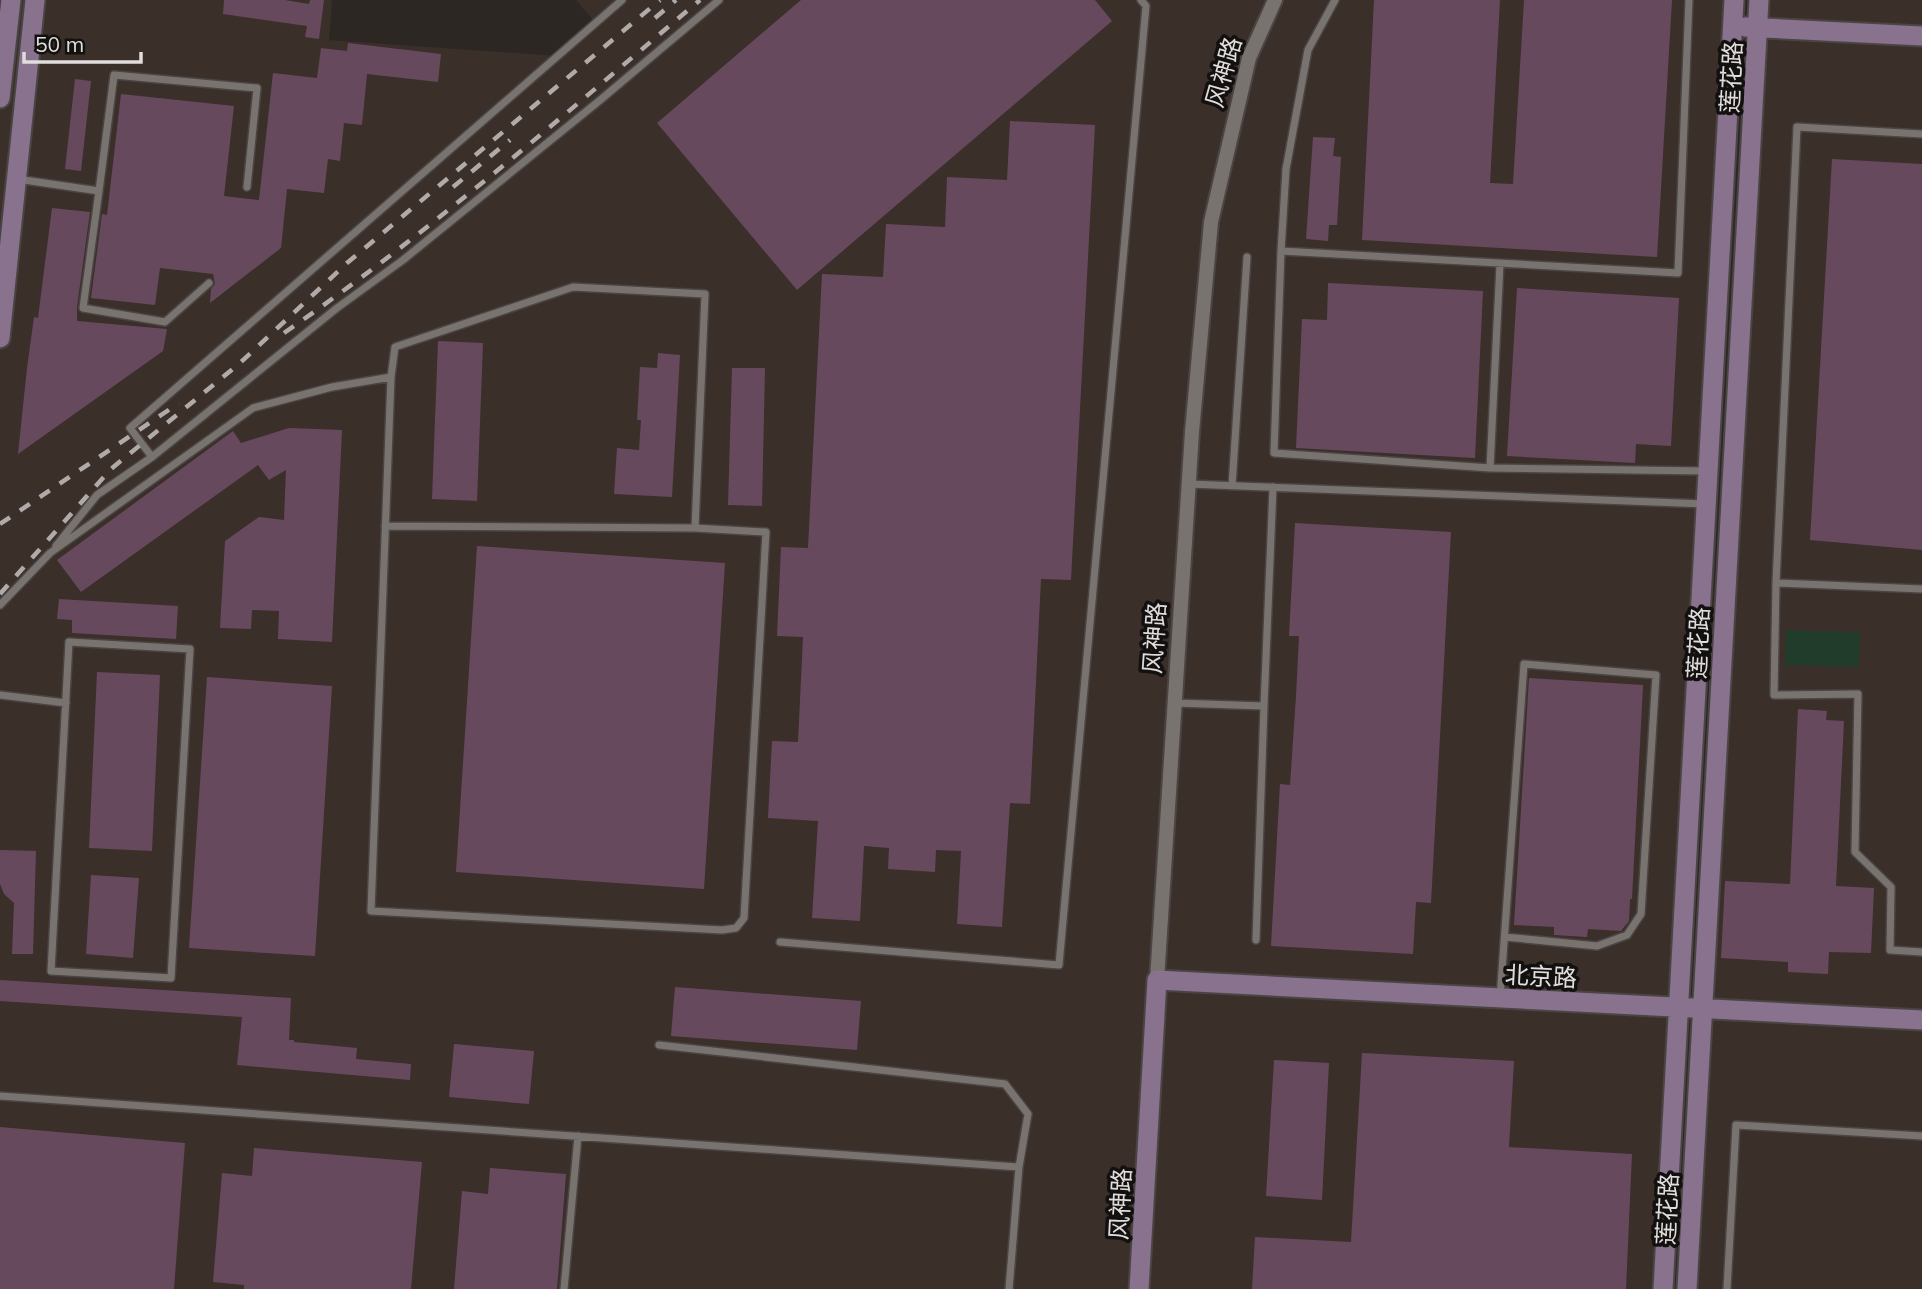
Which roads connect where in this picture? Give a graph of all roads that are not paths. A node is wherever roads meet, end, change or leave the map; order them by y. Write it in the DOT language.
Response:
graph roads {
  1 [pos="622,0"];
  2 [pos="719,0"];
  3 [pos="1141,0"];
  4 [pos="1275,0"];
  5 [pos="1335,0"];
  6 [pos="1689,0"];
  7 [pos="1734,0"];
  8 [pos="1759,0"];
  9 [pos="34,6"];
  10 [pos="7,7"];
  11 [pos="1733,27"];
  12 [pos="1758,28"];
  13 [pos="1922,36"];
  14 [pos="0,97"];
  15 [pos="1922,134"];
  16 [pos="16,179"];
  17 [pos="247,187"];
  18 [pos="99,191"];
  19 [pos="1281,251"];
  20 [pos="1247,257"];
  21 [pos="1500,264"];
  22 [pos="209,283"];
  23 [pos="0,338"];
  24 [pos="391,377"];
  25 [pos="152,457"];
  26 [pos="1490,468"];
  27 [pos="1708,471"];
  28 [pos="1189,484"];
  29 [pos="1232,486"];
  30 [pos="1273,487"];
  31 [pos="1707,504"];
  32 [pos="386,526"];
  33 [pos="695,528"];
  34 [pos="50,553"];
  35 [pos="1776,583"];
  36 [pos="1922,589"];
  37 [pos="0,605"];
  38 [pos="0,695"];
  39 [pos="66,702"];
  40 [pos="1175,703"];
  41 [pos="1264,706"];
  42 [pos="1505,937"];
  43 [pos="1256,940"];
  44 [pos="780,942"];
  45 [pos="1922,952"];
  46 [pos="1157,980"];
  47 [pos="1500,998"];
  48 [pos="1678,1008"];
  49 [pos="1701,1009"];
  50 [pos="1922,1020"];
  51 [pos="659,1045"];
  52 [pos="0,1096"];
  53 [pos="578,1136"];
  54 [pos="1922,1136"];
  55 [pos="1019,1167"];
  56 [pos="565,1289"];
  57 [pos="1009,1289"];
  58 [pos="1139,1289"];
  59 [pos="1663,1289"];
  60 [pos="1687,1289"];
  61 [pos="1727,1289"];
  1 -- 25 [label="lane"];
  2 -- 25 [label="lane"];
  3 -- 44 [label="lane"];
  4 -- 28 [label="street, 风神路"];
  5 -- 19 [label="lane"];
  6 -- 21 [label="lane"];
  7 -- 11 [label="street, 莲花路"];
  8 -- 12 [label="street, 莲花路"];
  9 -- 10 [label="street"];
  9 -- 16 [label="street"];
  10 -- 14 [label="street"];
  11 -- 12 [label="street"];
  11 -- 27 [label="street, 莲花路"];
  12 -- 13 [label="street"];
  12 -- 49 [label="street, 莲花路"];
  15 -- 35 [label="lane"];
  16 -- 18 [label="lane"];
  16 -- 23 [label="street"];
  17 -- 18 [label="lane"];
  18 -- 22 [label="lane"];
  19 -- 21 [label="lane"];
  19 -- 26 [label="lane"];
  20 -- 29 [label="lane"];
  21 -- 26 [label="lane"];
  24 -- 32 [label="lane"];
  24 -- 33 [label="lane"];
  24 -- 34 [label="lane"];
  25 -- 34 [label="lane"];
  26 -- 27 [label="lane"];
  27 -- 31 [label="street, 莲花路"];
  28 -- 29 [label="lane"];
  28 -- 40 [label="street, 风神路"];
  29 -- 30 [label="lane"];
  30 -- 31 [label="lane"];
  30 -- 41 [label="lane"];
  31 -- 48 [label="street, 莲花路"];
  32 -- 33 [label="lane"];
  32 -- 33 [label="lane"];
  34 -- 37 [label="lane"];
  35 -- 36 [label="lane"];
  35 -- 45 [label="lane"];
  38 -- 39 [label="lane"];
  39 -- 39 [label="lane"];
  40 -- 41 [label="lane"];
  40 -- 46 [label="street, 风神路"];
  41 -- 43 [label="lane"];
  42 -- 42 [label="lane"];
  42 -- 47 [label="lane"];
  46 -- 47 [label="street, 北京路"];
  46 -- 58 [label="street, 风神路"];
  47 -- 48 [label="street, 北京路"];
  48 -- 49 [label="street, 北京路"];
  48 -- 59 [label="street, 莲花路"];
  49 -- 50 [label="street, 北京路"];
  49 -- 60 [label="street, 莲花路"];
  51 -- 55 [label="lane"];
  52 -- 53 [label="lane"];
  53 -- 55 [label="lane"];
  53 -- 56 [label="lane"];
  54 -- 61 [label="lane"];
  55 -- 57 [label="lane"];
}
